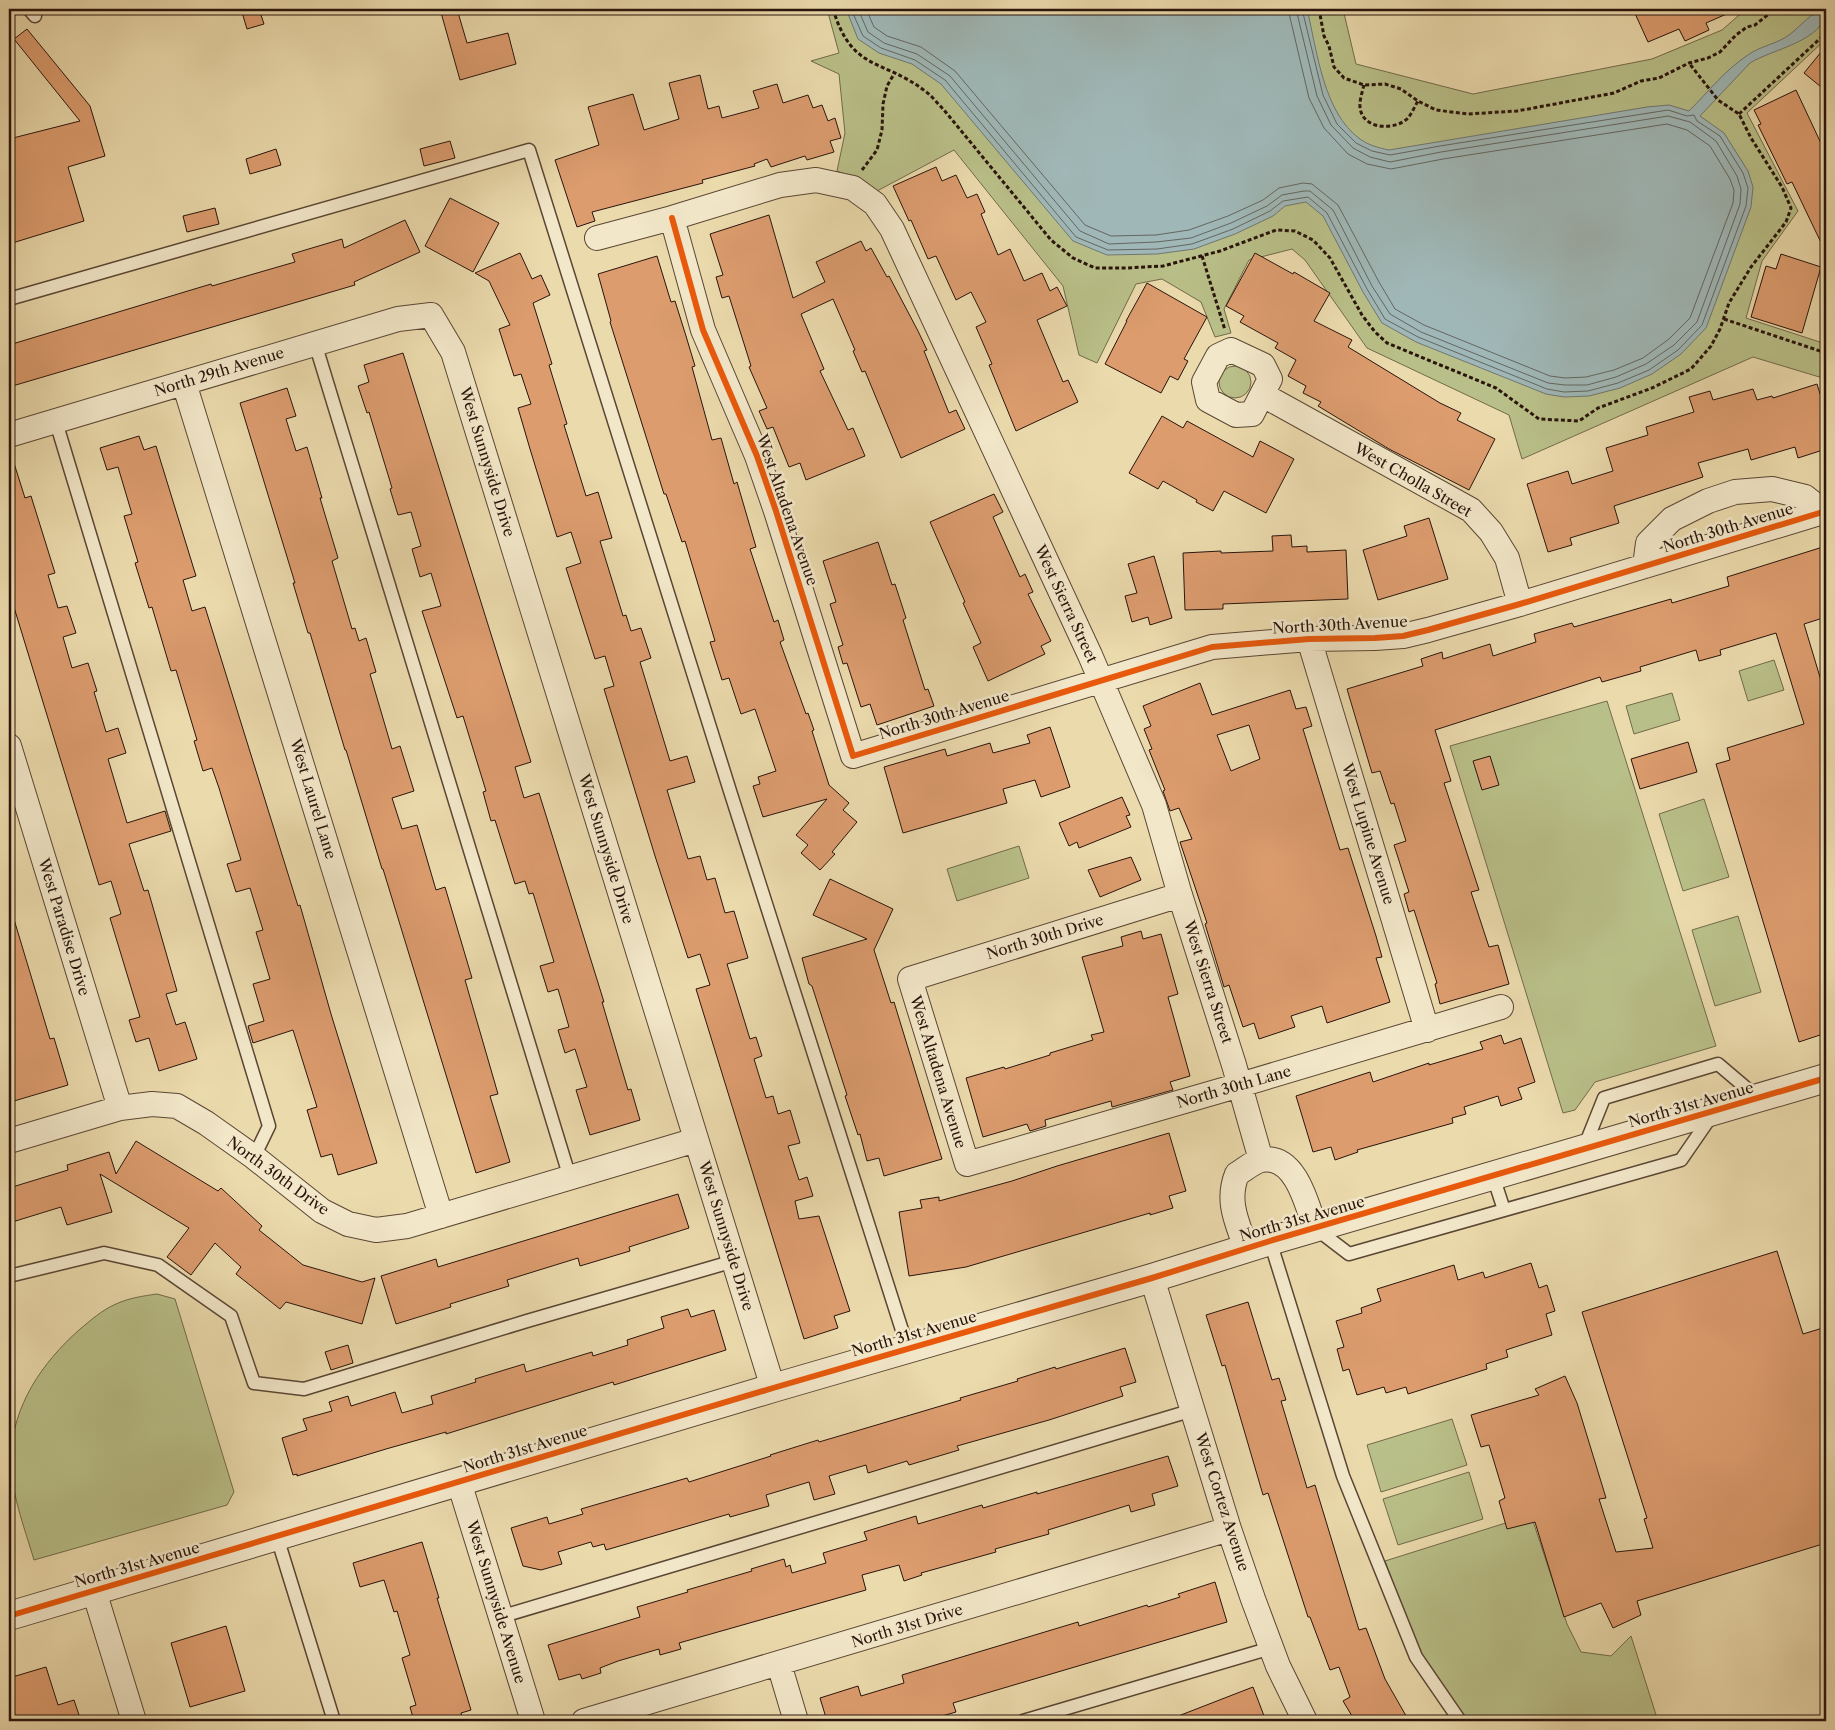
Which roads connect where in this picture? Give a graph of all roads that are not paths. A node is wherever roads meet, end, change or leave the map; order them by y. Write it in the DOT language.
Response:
graph roads {
  1 [pos="672,218"];
  2 [pos="597,238"];
  3 [pos="9,299"];
  4 [pos="431,315"];
  5 [pos="315,343"];
  6 [pos="184,383"];
  7 [pos="1263,395"];
  8 [pos="56,422"];
  9 [pos="9,435"];
  10 [pos="1825,511"];
  11 [pos="1645,566"];
  12 [pos="1520,604"];
  13 [pos="1309,638"];
  14 [pos="1102,682"];
  15 [pos="9,746"];
  16 [pos="853,756"];
  17 [pos="1180,895"];
  18 [pos="910,979"];
  19 [pos="1501,1007"];
  20 [pos="1427,1030"];
  21 [pos="1826,1078"];
  22 [pos="1240,1085"];
  23 [pos="1758,1098"];
  24 [pos="120,1108"];
  25 [pos="1715,1111"];
  26 [pos="9,1140"];
  27 [pos="696,1140"];
  28 [pos="1583,1149"];
  29 [pos="254,1157"];
  30 [pos="1261,1160"];
  31 [pos="966,1164"];
  32 [pos="1494,1176"];
  33 [pos="570,1178"];
  34 [pos="1504,1210"];
  35 [pos="441,1216"];
  36 [pos="1315,1228"];
  37 [pos="1258,1245"];
  38 [pos="734,1261"];
  39 [pos="9,1276"];
  40 [pos="1152,1278"];
  41 [pos="908,1348"];
  42 [pos="773,1388"];
  43 [pos="1193,1410"];
  44 [pos="459,1482"];
  45 [pos="1229,1528"];
  46 [pos="278,1537"];
  47 [pos="94,1591"];
  48 [pos="9,1616"];
  49 [pos="500,1617"];
  50 [pos="1271,1648"];
  51 [pos="779,1664"];
  52 [pos="134,1721"];
  53 [pos="334,1721"];
  54 [pos="533,1721"];
  55 [pos="584,1721"];
  56 [pos="796,1721"];
  57 [pos="1023,1721"];
  58 [pos="1305,1721"];
  59 [pos="1460,1721"];
  1 -- 2 [label="street"];
  1 -- 14 [label="street, West Sierra Street"];
  1 -- 16 [label="street, West Altadena Avenue"];
  3 -- 41 [label="lane"];
  4 -- 5 [label="street, North 29th Avenue"];
  4 -- 27 [label="street, West Sunnyside Drive"];
  5 -- 6 [label="street, North 29th Avenue"];
  5 -- 33 [label="lane"];
  6 -- 8 [label="street, North 29th Avenue"];
  6 -- 35 [label="street, West Laurel Lane"];
  7 -- 7 [label="street"];
  7 -- 12 [label="street, West Cholla Street"];
  8 -- 9 [label="street, North 29th Avenue"];
  8 -- 29 [label="lane"];
  10 -- 11 [label="street, North 30th Avenue"];
  10 -- 11 [label="street, North 30th Avenue"];
  11 -- 12 [label="street, North 30th Avenue"];
  12 -- 13 [label="street, North 30th Avenue"];
  13 -- 14 [label="street, North 30th Avenue"];
  13 -- 20 [label="street, West Lupine Avenue"];
  14 -- 16 [label="street, North 30th Avenue"];
  14 -- 17 [label="street, West Sierra Street"];
  15 -- 24 [label="street, West Paradise Drive"];
  17 -- 18 [label="street, North 30th Drive"];
  17 -- 22 [label="street, West Sierra Street"];
  18 -- 31 [label="street, West Altadena Avenue"];
  19 -- 20 [label="street, North 30th Lane"];
  20 -- 22 [label="street, North 30th Lane"];
  21 -- 23 [label="street, North 31st Avenue"];
  22 -- 30 [label="street, West Sierra Street"];
  22 -- 31 [label="street, North 30th Lane"];
  23 -- 25 [label="street, North 31st Avenue"];
  23 -- 28 [label="lane"];
  24 -- 26 [label="street, North 30th Drive"];
  24 -- 29 [label="street, North 30th Drive"];
  25 -- 28 [label="street, North 31st Avenue"];
  25 -- 34 [label="lane"];
  27 -- 33 [label="street, North 30th Drive"];
  27 -- 38 [label="street, West Sunnyside Drive"];
  28 -- 32 [label="street, North 31st Avenue"];
  29 -- 35 [label="street, North 30th Drive"];
  30 -- 36 [label="street"];
  30 -- 37 [label="street"];
  32 -- 34 [label="lane"];
  32 -- 36 [label="street, North 31st Avenue"];
  33 -- 35 [label="street, North 30th Drive"];
  34 -- 36 [label="lane"];
  36 -- 37 [label="street, North 31st Avenue"];
  37 -- 40 [label="street, North 31st Avenue"];
  37 -- 59 [label="lane"];
  38 -- 39 [label="lane"];
  38 -- 42 [label="street, West Sunnyside Drive"];
  40 -- 41 [label="street, North 31st Avenue"];
  40 -- 43 [label="street, West Cortez Avenue"];
  41 -- 42 [label="street, North 31st Avenue"];
  42 -- 44 [label="street, North 31st Avenue"];
  43 -- 45 [label="street, West Cortez Avenue"];
  43 -- 49 [label="lane"];
  44 -- 46 [label="street, North 31st Avenue"];
  44 -- 49 [label="street, West Sunnyside Avenue"];
  45 -- 50 [label="street, West Cortez Avenue"];
  45 -- 51 [label="street, North 31st Drive"];
  46 -- 47 [label="street, North 31st Avenue"];
  46 -- 53 [label="lane"];
  47 -- 48 [label="street, North 31st Avenue"];
  47 -- 52 [label="street"];
  49 -- 54 [label="street, West Sunnyside Avenue"];
  50 -- 57 [label="lane"];
  50 -- 58 [label="street, West Cortez Avenue"];
  51 -- 55 [label="street, North 31st Drive"];
  51 -- 56 [label="street"];
}
